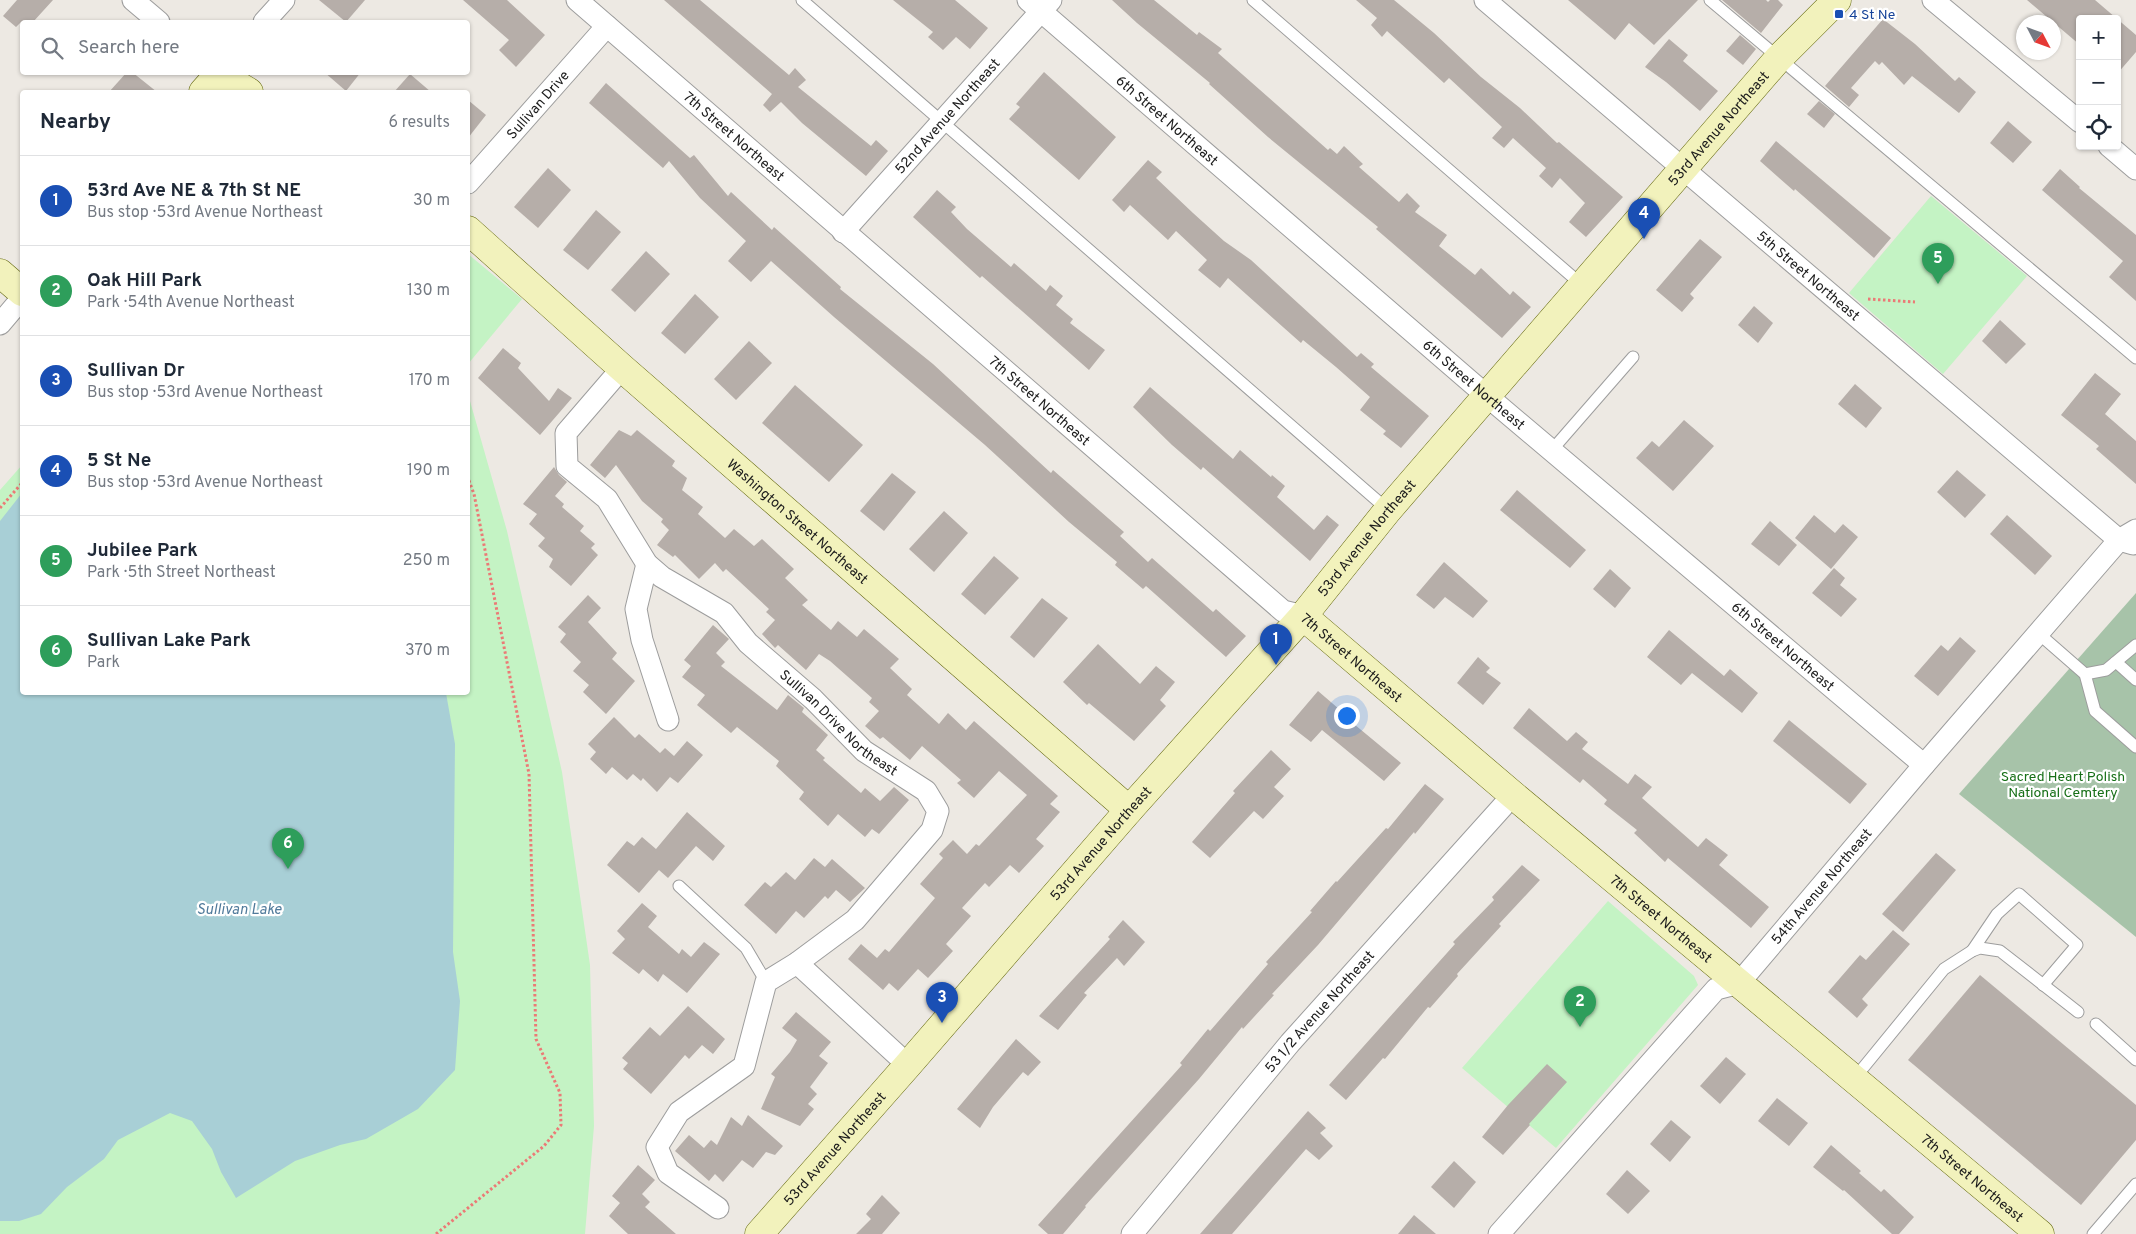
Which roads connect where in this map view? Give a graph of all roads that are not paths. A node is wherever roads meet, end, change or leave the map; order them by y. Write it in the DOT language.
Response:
graph roads {
  1 [pos="133,0"];
  2 [pos="284,0"];
  3 [pos="576,0"];
  4 [pos="802,0"];
  5 [pos="1253,0"];
  6 [pos="1485,0"];
  7 [pos="1710,0"];
  8 [pos="1837,0"];
  9 [pos="1933,0"];
  10 [pos="1039,4"];
  11 [pos="157,20"];
  12 [pos="266,20"];
  13 [pos="607,26"];
  14 [pos="1778,59"];
  15 [pos="215,78"];
  16 [pos="245,90"];
  17 [pos="2076,119"];
  18 [pos="942,122"];
  19 [pos="2114,150"];
  20 [pos="1683,169"];
  21 [pos="2136,169"];
  22 [pos="470,181"];
  23 [pos="470,232"];
  24 [pos="843,232"];
  25 [pos="0,273"];
  26 [pos="1582,285"];
  27 [pos="20,290"];
  28 [pos="20,300"];
  29 [pos="0,324"];
  30 [pos="1633,357"];
  31 [pos="2136,358"];
  32 [pos="622,368"];
  33 [pos="1487,396"];
  34 [pos="1552,450"];
  35 [pos="1388,510"];
  36 [pos="2130,538"];
  37 [pos="647,564"];
  38 [pos="1303,616"];
  39 [pos="2038,633"];
  40 [pos="2136,645"];
  41 [pos="2116,662"];
  42 [pos="2085,674"];
  43 [pos="2136,680"];
  44 [pos="668,720"];
  45 [pos="2136,747"];
  46 [pos="1924,765"];
  47 [pos="1513,795"];
  48 [pos="1129,810"];
  49 [pos="679,886"];
  50 [pos="1972,951"];
  51 [pos="797,962"];
  52 [pos="766,982"];
  53 [pos="1739,983"];
  54 [pos="2043,985"];
  55 [pos="2078,1012"];
  56 [pos="2096,1024"];
  57 [pos="2135,1058"];
  58 [pos="908,1065"];
  59 [pos="1854,1079"];
  60 [pos="2136,1184"];
  61 [pos="718,1208"];
  62 [pos="759,1234"];
  63 [pos="1132,1234"];
  64 [pos="1499,1234"];
  65 [pos="2040,1234"];
  66 [pos="2093,1234"];
  1 -- 11 [label="street"];
  2 -- 12 [label="street"];
  3 -- 13 [label="street, 7th Street Northeast"];
  4 -- 18 [label="lane"];
  5 -- 26 [label="lane"];
  6 -- 20 [label="street, 5th Street Northeast"];
  7 -- 14 [label="lane"];
  8 -- 14 [label="street, 53rd Avenue Northeast"];
  9 -- 17 [label="street"];
  10 -- 18 [label="street, 52nd Avenue Northeast"];
  10 -- 33 [label="street, 6th Street Northeast"];
  13 -- 22 [label="street, Sullivan Drive"];
  13 -- 24 [label="street, 7th Street Northeast"];
  14 -- 20 [label="street, 53rd Avenue Northeast"];
  14 -- 31 [label="lane"];
  15 -- 16 [label="street"];
  18 -- 24 [label="street, 52nd Avenue Northeast"];
  18 -- 35 [label="lane"];
  19 -- 21 [label="street"];
  20 -- 26 [label="street, 53rd Avenue Northeast"];
  20 -- 36 [label="street, 5th Street Northeast"];
  23 -- 32 [label="street, Washington Street Northeast"];
  24 -- 38 [label="street, 7th Street Northeast"];
  25 -- 27 [label="street"];
  26 -- 33 [label="street, 53rd Avenue Northeast"];
  28 -- 29 [label="street"];
  30 -- 34 [label="lane"];
  32 -- 37 [label="street, Sullivan Drive Northeast"];
  32 -- 48 [label="street, Washington Street Northeast"];
  33 -- 34 [label="street, 6th Street Northeast"];
  33 -- 35 [label="street, 53rd Avenue Northeast"];
  34 -- 46 [label="street, 6th Street Northeast"];
  35 -- 38 [label="street, 53rd Avenue Northeast"];
  36 -- 39 [label="street, 54th Avenue Northeast"];
  37 -- 44 [label="street"];
  37 -- 51 [label="street, Sullivan Drive Northeast"];
  38 -- 47 [label="street, 7th Street Northeast"];
  38 -- 48 [label="street, 53rd Avenue Northeast"];
  39 -- 42 [label="lane"];
  39 -- 46 [label="street, 54th Avenue Northeast"];
  40 -- 41 [label="lane"];
  41 -- 42 [label="lane"];
  41 -- 43 [label="lane"];
  42 -- 45 [label="lane"];
  46 -- 53 [label="street, 54th Avenue Northeast"];
  47 -- 53 [label="street, 7th Street Northeast"];
  47 -- 63 [label="street, 53 1/2 Avenue Northeast"];
  48 -- 58 [label="street, 53rd Avenue Northeast"];
  49 -- 52 [label="lane"];
  50 -- 54 [label="lane"];
  50 -- 54 [label="lane"];
  50 -- 59 [label="lane"];
  51 -- 52 [label="street, Sullivan Drive Northeast"];
  51 -- 58 [label="street"];
  52 -- 61 [label="street"];
  53 -- 59 [label="street, 7th Street Northeast"];
  53 -- 64 [label="street"];
  54 -- 55 [label="lane"];
  56 -- 57 [label="lane"];
  58 -- 62 [label="street, 53rd Avenue Northeast"];
  59 -- 65 [label="street, 7th Street Northeast"];
  60 -- 66 [label="lane"];
}
